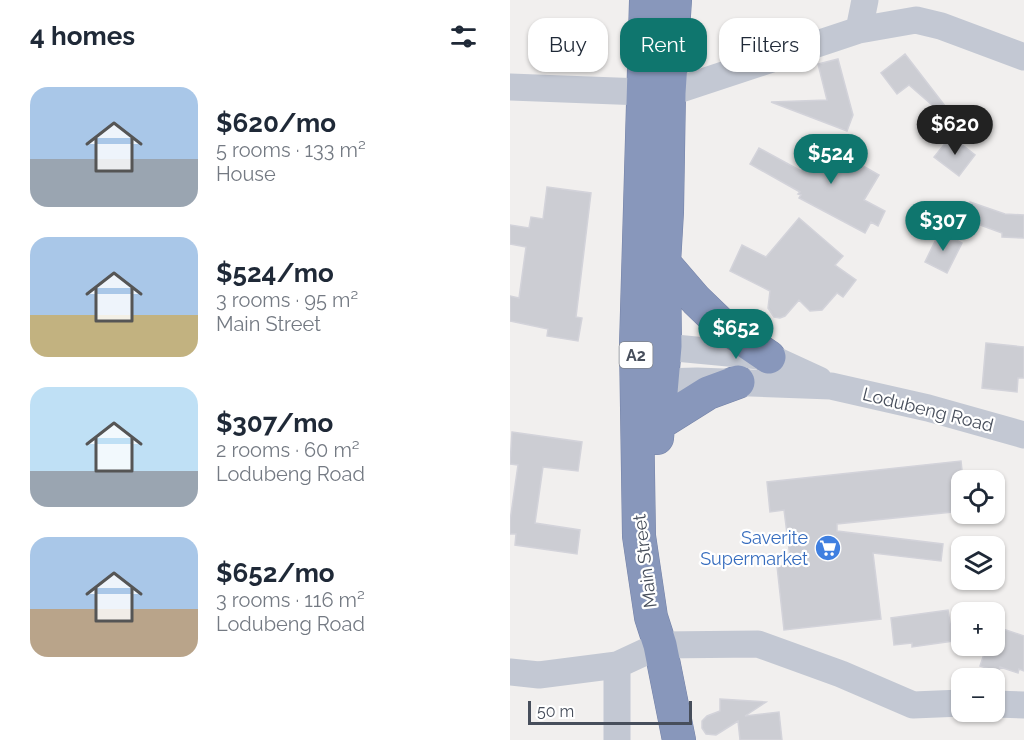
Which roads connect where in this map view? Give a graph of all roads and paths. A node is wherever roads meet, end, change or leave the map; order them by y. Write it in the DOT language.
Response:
graph roads {
  1 [pos="646,0"];
  2 [pos="675,0"];
  3 [pos="865,0"];
  4 [pos="860,30"];
  5 [pos="1024,57"];
  6 [pos="510,87"];
  7 [pos="656,93"];
  8 [pos="664,263"];
  9 [pos="650,346"];
  10 [pos="769,357"];
  11 [pos="648,380"];
  12 [pos="738,382"];
  13 [pos="831,386"];
  14 [pos="657,425"];
  15 [pos="1024,435"];
  16 [pos="656,631"];
  17 [pos="617,665"];
  18 [pos="510,672"];
  19 [pos="951,703"];
  20 [pos="1005,704"];
  21 [pos="1024,705"];
  22 [pos="617,740"];
  23 [pos="679,740"];
  1 -- 7 [label="highway, Main Street / A2"];
  2 -- 7 [label="highway, Main Street / A2"];
  3 -- 4 [label="street"];
  4 -- 5 [label="street"];
  4 -- 7 [label="street"];
  6 -- 7 [label="street"];
  7 -- 8 [label="highway, Main Street / A2"];
  7 -- 9 [label="highway, Main Street / A2"];
  8 -- 9 [label="highway, Main Street / A2"];
  8 -- 10 [label="highway"];
  9 -- 10 [label="street, Lodubeng Road"];
  9 -- 11 [label="highway, Main Street / A2"];
  10 -- 13 [label="street, Lodubeng Road"];
  11 -- 12 [label="street, Lodubeng Road"];
  11 -- 14 [label="highway, Main Street / A2"];
  11 -- 16 [label="highway, Main Street / A2"];
  12 -- 13 [label="street, Lodubeng Road"];
  12 -- 14 [label="highway"];
  13 -- 15 [label="street, Lodubeng Road"];
  14 -- 16 [label="highway, Main Street / A2"];
  16 -- 17 [label="street"];
  16 -- 19 [label="street"];
  16 -- 23 [label="highway, Main Street / A2"];
  17 -- 18 [label="street"];
  17 -- 22 [label="street"];
  20 -- 21 [label="street"];
}
